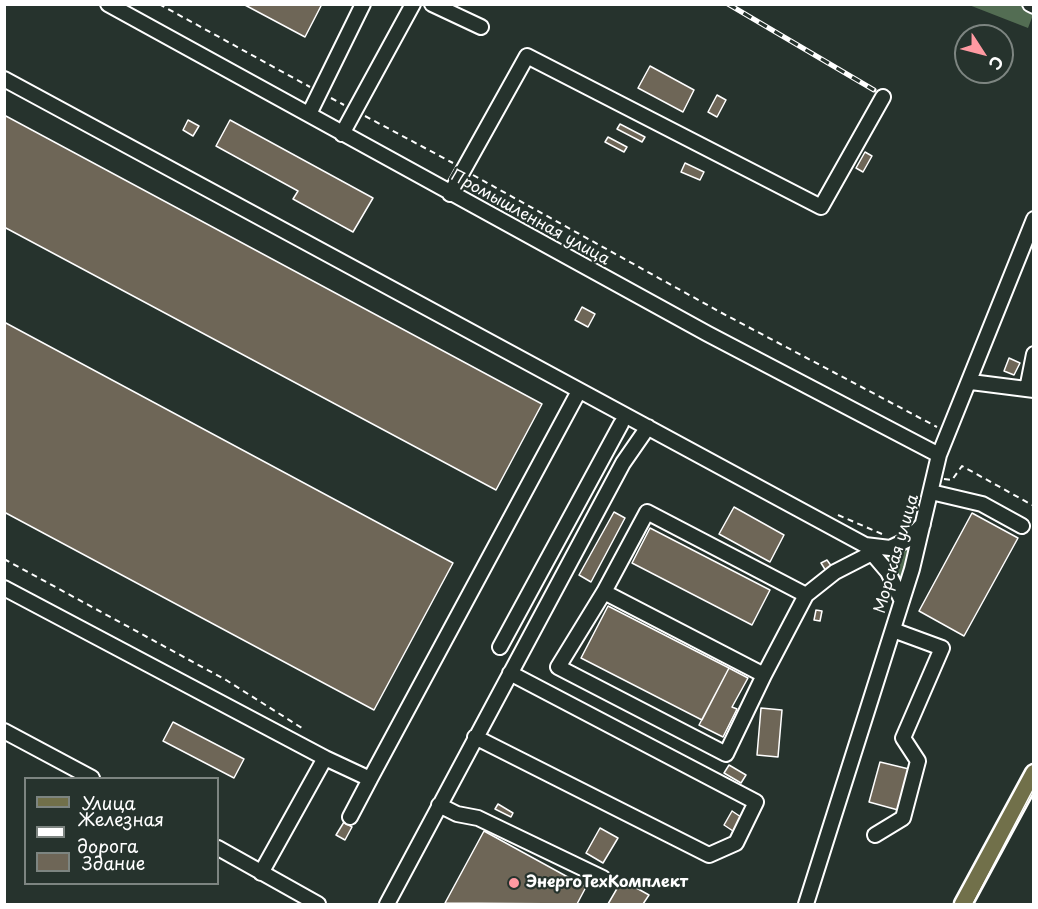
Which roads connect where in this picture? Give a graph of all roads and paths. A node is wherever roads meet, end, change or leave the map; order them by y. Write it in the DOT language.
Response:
graph roads {
  1 [pos="108,4"];
  2 [pos="159,4"];
  3 [pos="363,4"];
  4 [pos="413,4"];
  5 [pos="432,4"];
  6 [pos="481,27"];
  7 [pos="4,80"];
  8 [pos="319,92"];
  9 [pos="883,97"];
  10 [pos="354,111"];
  11 [pos="309,114"];
  12 [pos="342,134"];
  13 [pos="464,170"];
  14 [pos="450,194"];
  15 [pos="1034,219"];
  16 [pos="1034,354"];
  17 [pos="971,382"];
  18 [pos="1030,390"];
  19 [pos="579,391"];
  20 [pos="621,424"];
  21 [pos="648,428"];
  22 [pos="936,453"];
  23 [pos="935,477"];
  24 [pos="931,492"];
  25 [pos="1034,506"];
  26 [pos="833,513"];
  27 [pos="923,524"];
  28 [pos="1022,526"];
  29 [pos="884,535"];
  30 [pos="868,549"];
  31 [pos="4,559"];
  32 [pos="544,566"];
  33 [pos="562,575"];
  34 [pos="4,588"];
  35 [pos="604,591"];
  36 [pos="806,595"];
  37 [pos="901,599"];
  38 [pos="893,630"];
  39 [pos="500,647"];
  40 [pos="510,673"];
  41 [pos="764,675"];
  42 [pos="305,730"];
  43 [pos="4,731"];
  44 [pos="476,737"];
  45 [pos="325,758"];
  46 [pos="1034,772"];
  47 [pos="90,777"];
  48 [pos="370,779"];
  49 [pos="439,805"];
  50 [pos="350,817"];
  51 [pos="875,835"];
  52 [pos="220,851"];
  53 [pos="261,873"];
  54 [pos="603,878"];
  55 [pos="318,904"];
  56 [pos="387,904"];
  57 [pos="806,904"];
  58 [pos="963,904"];
  1 -- 11 [label="street, Промышленная улица"];
  2 -- 8 [label="path"];
  3 -- 8 [label="street"];
  4 -- 10 [label="street"];
  5 -- 6 [label="street"];
  7 -- 19 [label="street"];
  8 -- 10 [label="path"];
  8 -- 11 [label="street"];
  9 -- 13 [label="street"];
  10 -- 12 [label="street"];
  10 -- 13 [label="path"];
  11 -- 12 [label="street, Промышленная улица"];
  12 -- 14 [label="street, Промышленная улица"];
  13 -- 14 [label="street"];
  13 -- 22 [label="path"];
  14 -- 22 [label="street, Промышленная улица"];
  15 -- 17 [label="street, Морская улица"];
  16 -- 18 [label="street"];
  17 -- 18 [label="street"];
  17 -- 22 [label="street, Морская улица"];
  19 -- 21 [label="street"];
  19 -- 48 [label="street"];
  20 -- 32 [label="street"];
  21 -- 30 [label="street"];
  21 -- 33 [label="street"];
  22 -- 23 [label="street, Морская улица"];
  23 -- 24 [label="street, Морская улица"];
  23 -- 25 [label="path"];
  24 -- 27 [label="street, Морская улица"];
  24 -- 28 [label="street"];
  26 -- 29 [label="path"];
  27 -- 30 [label="street"];
  27 -- 37 [label="street, Морская улица"];
  30 -- 36 [label="street"];
  30 -- 37 [label="street"];
  31 -- 42 [label="path"];
  32 -- 33 [label="street"];
  32 -- 39 [label="street"];
  33 -- 40 [label="street"];
  34 -- 45 [label="street"];
  35 -- 36 [label="street"];
  35 -- 41 [label="street"];
  35 -- 41 [label="street"];
  36 -- 41 [label="street"];
  37 -- 38 [label="street, Морская улица"];
  38 -- 51 [label="street"];
  38 -- 57 [label="street, Морская улица"];
  40 -- 44 [label="street"];
  40 -- 44 [label="street"];
  43 -- 47 [label="street"];
  44 -- 49 [label="street"];
  45 -- 48 [label="street"];
  45 -- 53 [label="street"];
  46 -- 58 [label="main road"];
  48 -- 50 [label="street"];
  49 -- 54 [label="street"];
  49 -- 56 [label="street"];
  52 -- 53 [label="street"];
  53 -- 55 [label="street"];
}
